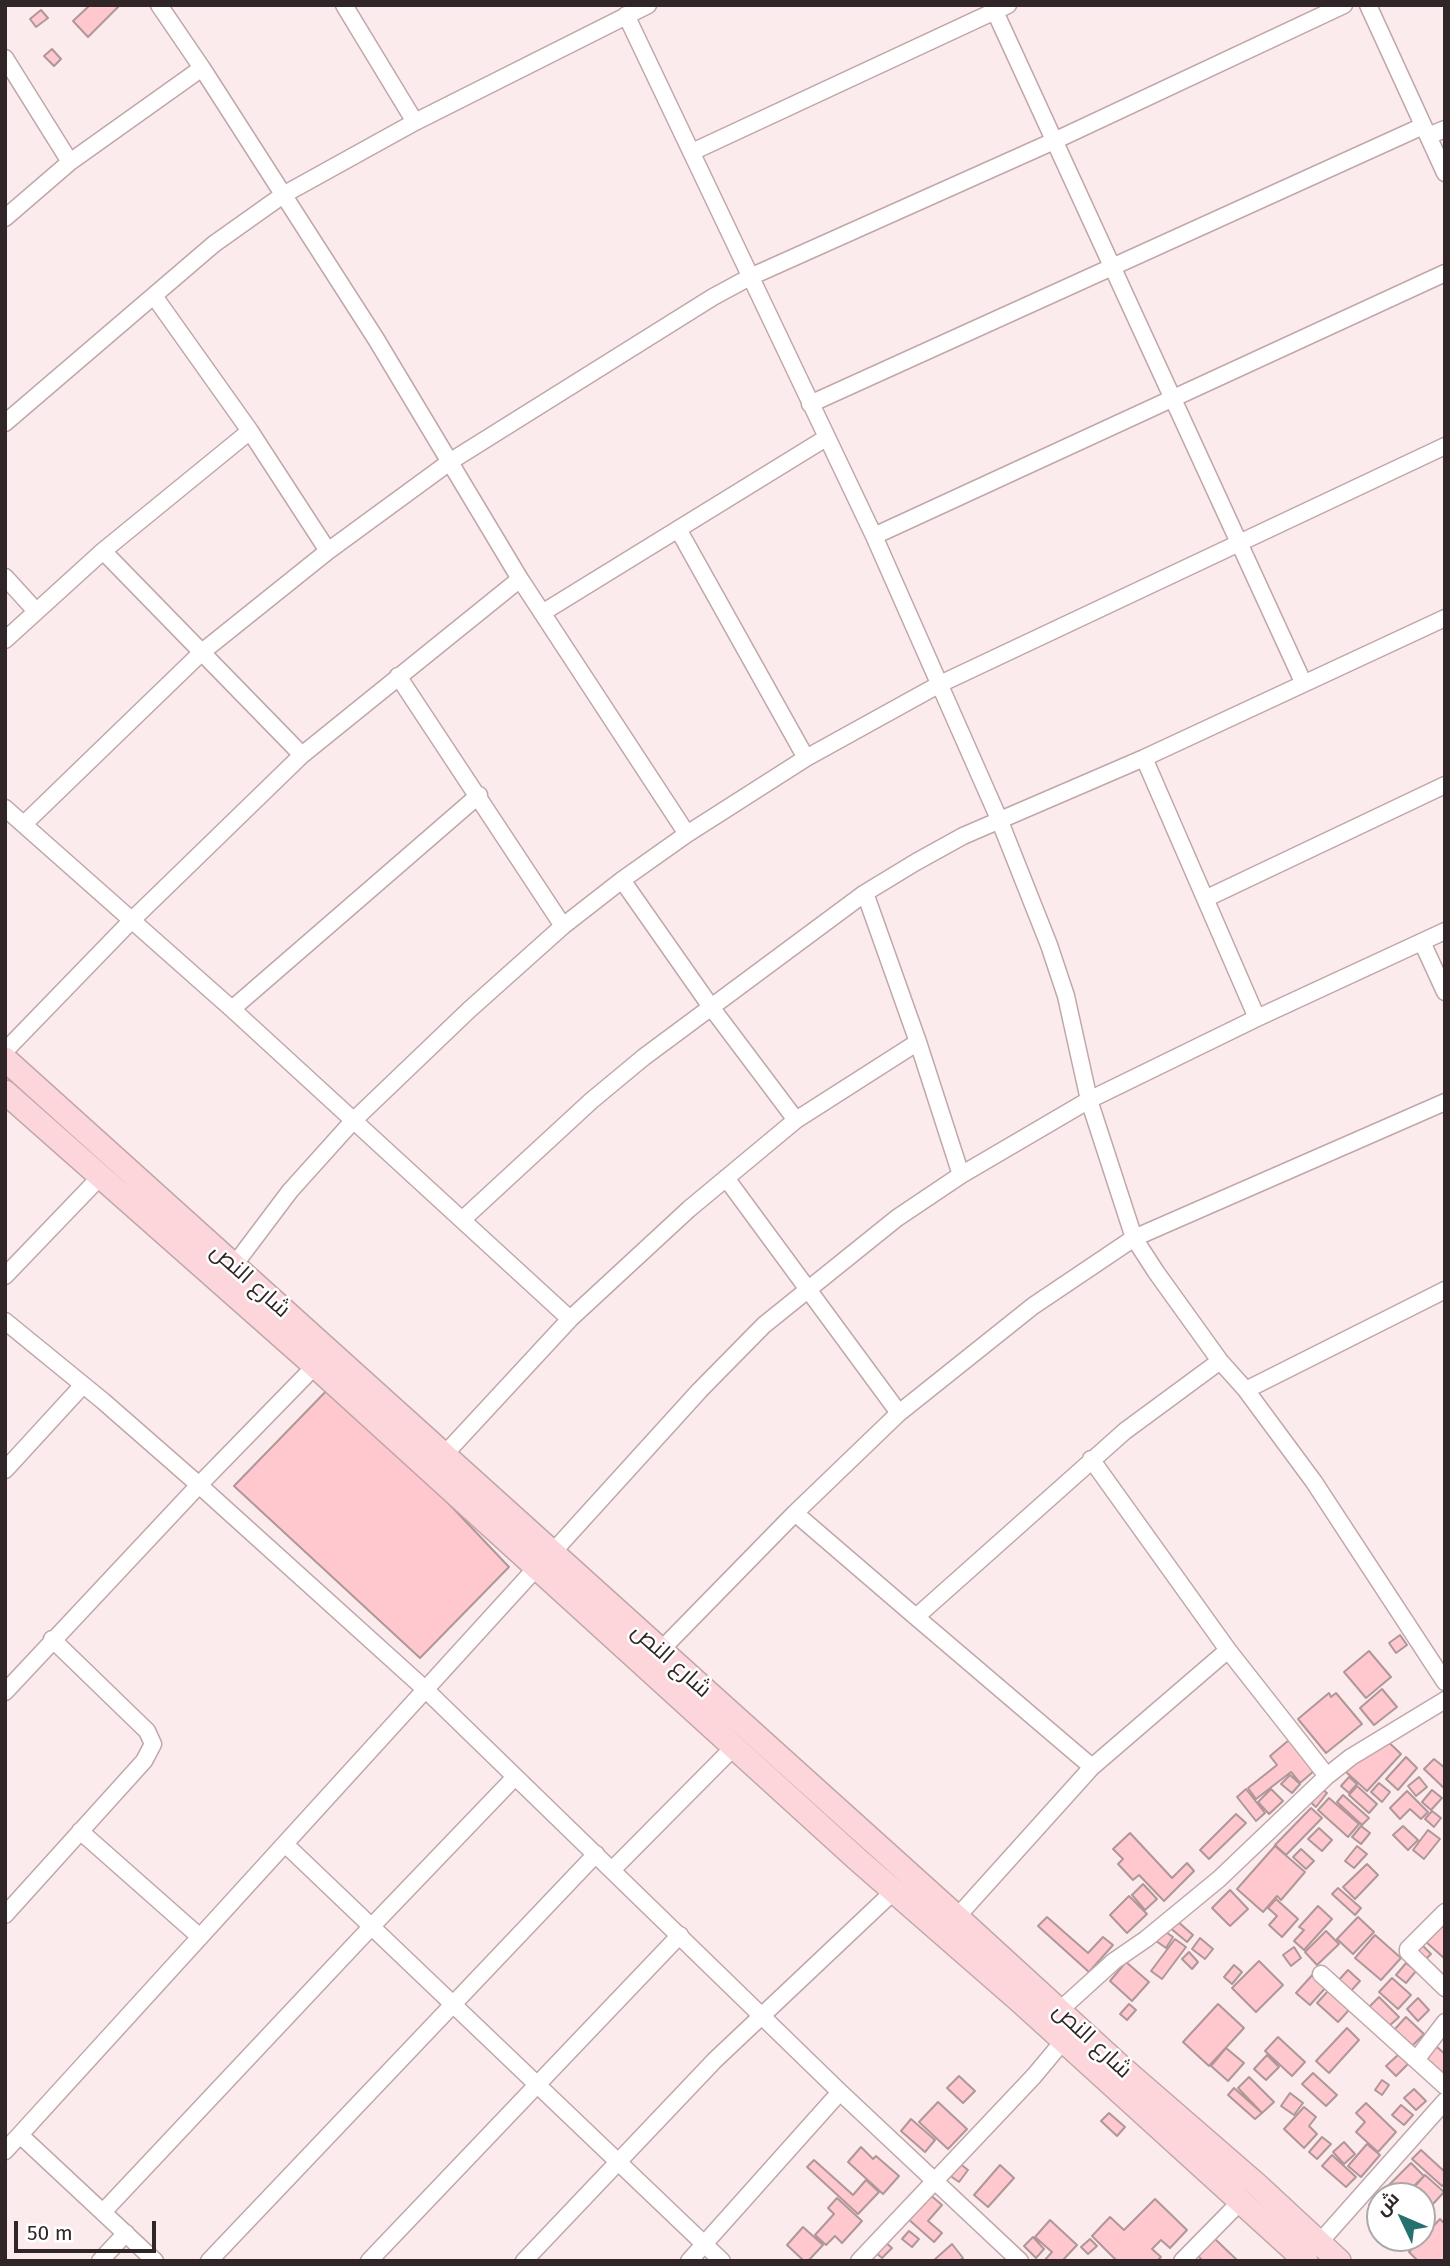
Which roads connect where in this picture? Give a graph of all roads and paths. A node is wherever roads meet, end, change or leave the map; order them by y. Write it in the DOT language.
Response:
graph roads {
  1 [pos="159,5"];
  2 [pos="344,5"];
  3 [pos="648,5"];
  4 [pos="1345,5"];
  5 [pos="1368,5"];
  6 [pos="998,7"];
  7 [pos="626,15"];
  8 [pos="5,58"];
  9 [pos="202,68"];
  10 [pos="415,122"];
  11 [pos="1445,129"];
  12 [pos="1426,131"];
  13 [pos="1054,141"];
  14 [pos="692,152"];
  15 [pos="70,162"];
  16 [pos="1445,173"];
  17 [pos="283,195"];
  18 [pos="5,218"];
  19 [pos="1112,266"];
  20 [pos="1445,273"];
  21 [pos="750,276"];
  22 [pos="154,296"];
  23 [pos="1173,399"];
  24 [pos="810,404"];
  25 [pos="8,415"];
  26 [pos="250,431"];
  27 [pos="826,438"];
  28 [pos="1445,446"];
  29 [pos="451,461"];
  30 [pos="678,529"];
  31 [pos="874,536"];
  32 [pos="1239,542"];
  33 [pos="103,551"];
  34 [pos="328,551"];
  35 [pos="5,577"];
  36 [pos="520,579"];
  37 [pos="36,611"];
  38 [pos="542,613"];
  39 [pos="1445,618"];
  40 [pos="5,640"];
  41 [pos="202,652"];
  42 [pos="398,676"];
  43 [pos="1303,682"];
  44 [pos="940,684"];
  45 [pos="302,755"];
  46 [pos="806,758"];
  47 [pos="1144,758"];
  48 [pos="1445,785"];
  49 [pos="479,795"];
  50 [pos="5,808"];
  51 [pos="999,819"];
  52 [pos="24,824"];
  53 [pos="687,834"];
  54 [pos="622,880"];
  55 [pos="865,893"];
  56 [pos="1206,898"];
  57 [pos="131,921"];
  58 [pos="564,926"];
  59 [pos="1445,932"];
  60 [pos="1422,942"];
  61 [pos="1445,992"];
  62 [pos="711,1007"];
  63 [pos="232,1009"];
  64 [pos="1257,1018"];
  65 [pos="918,1042"];
  66 [pos="5,1051"];
  67 [pos="5,1059"];
  68 [pos="5,1093"];
  69 [pos="1089,1100"];
  70 [pos="1445,1102"];
  71 [pos="796,1120"];
  72 [pos="353,1121"];
  73 [pos="961,1175"];
  74 [pos="101,1176"];
  75 [pos="726,1178"];
  76 [pos="462,1220"];
  77 [pos="1134,1237"];
  78 [pos="227,1274"];
  79 [pos="5,1276"];
  80 [pos="807,1289"];
  81 [pos="1445,1290"];
  82 [pos="570,1319"];
  83 [pos="5,1321"];
  84 [pos="1220,1361"];
  85 [pos="315,1366"];
  86 [pos="83,1385"];
  87 [pos="1246,1390"];
  88 [pos="899,1413"];
  89 [pos="444,1455"];
  90 [pos="1091,1459"];
  91 [pos="5,1470"];
  92 [pos="199,1485"];
  93 [pos="795,1513"];
  94 [pos="545,1560"];
  95 [pos="916,1617"];
  96 [pos="52,1639"];
  97 [pos="1228,1650"];
  98 [pos="660,1651"];
  99 [pos="1445,1682"];
  100 [pos="426,1690"];
  101 [pos="5,1692"];
  102 [pos="1445,1700"];
  103 [pos="734,1747"];
  104 [pos="1092,1767"];
  105 [pos="1327,1776"];
  106 [pos="515,1777"];
  107 [pos="80,1831"];
  108 [pos="285,1844"];
  109 [pos="865,1851"];
  110 [pos="596,1854"];
  111 [pos="612,1870"];
  112 [pos="894,1891"];
  113 [pos="1445,1912"];
  114 [pos="5,1914"];
  115 [pos="957,1917"];
  116 [pos="372,1926"];
  117 [pos="680,1935"];
  118 [pos="200,1937"];
  119 [pos="1321,1974"];
  120 [pos="1445,1988"];
  121 [pos="453,2003"];
  122 [pos="761,2016"];
  123 [pos="1445,2022"];
  124 [pos="1066,2026"];
  125 [pos="1416,2060"];
  126 [pos="538,2084"];
  127 [pos="1445,2085"];
  128 [pos="840,2092"];
  129 [pos="1445,2101"];
  130 [pos="20,2135"];
  131 [pos="5,2151"];
  132 [pos="618,2162"];
  133 [pos="934,2179"];
  134 [pos="1241,2201"];
  135 [pos="103,2212"];
  136 [pos="126,2233"];
  137 [pos="704,2244"];
  138 [pos="1313,2252"];
  139 [pos="1008,2257"];
  140 [pos="100,2261"];
  141 [pos="155,2261"];
  142 [pos="209,2261"];
  143 [pos="369,2261"];
  144 [pos="524,2261"];
  145 [pos="690,2261"];
  146 [pos="722,2261"];
  147 [pos="859,2261"];
  148 [pos="1182,2261"];
  149 [pos="1339,2261"];
  1 -- 9 [label="street"];
  2 -- 10 [label="street"];
  3 -- 7 [label="street"];
  4 -- 13 [label="street"];
  5 -- 12 [label="street"];
  6 -- 13 [label="street"];
  6 -- 14 [label="street"];
  7 -- 10 [label="street"];
  7 -- 14 [label="street"];
  8 -- 15 [label="street"];
  9 -- 15 [label="street"];
  9 -- 17 [label="street"];
  10 -- 17 [label="street"];
  11 -- 12 [label="street"];
  12 -- 16 [label="street"];
  12 -- 19 [label="street"];
  13 -- 19 [label="street"];
  13 -- 21 [label="street"];
  14 -- 21 [label="street"];
  15 -- 18 [label="street"];
  17 -- 22 [label="street"];
  17 -- 29 [label="street"];
  19 -- 23 [label="street"];
  19 -- 24 [label="street"];
  20 -- 23 [label="street"];
  21 -- 24 [label="street"];
  21 -- 29 [label="street"];
  22 -- 25 [label="street"];
  22 -- 26 [label="street"];
  23 -- 31 [label="street"];
  23 -- 32 [label="street"];
  24 -- 27 [label="street"];
  26 -- 33 [label="street"];
  26 -- 34 [label="street"];
  27 -- 30 [label="street"];
  27 -- 31 [label="street"];
  28 -- 32 [label="street"];
  29 -- 34 [label="street"];
  29 -- 36 [label="street"];
  30 -- 38 [label="street"];
  30 -- 46 [label="street"];
  31 -- 44 [label="street"];
  32 -- 43 [label="street"];
  32 -- 44 [label="street"];
  33 -- 37 [label="street"];
  33 -- 41 [label="street"];
  34 -- 41 [label="street"];
  35 -- 37 [label="street"];
  36 -- 38 [label="street"];
  36 -- 42 [label="street"];
  37 -- 40 [label="street"];
  38 -- 53 [label="street"];
  39 -- 43 [label="street"];
  41 -- 45 [label="street"];
  41 -- 52 [label="street"];
  42 -- 45 [label="street"];
  42 -- 49 [label="street"];
  43 -- 47 [label="street"];
  44 -- 46 [label="street"];
  44 -- 51 [label="street"];
  45 -- 57 [label="street"];
  46 -- 53 [label="street"];
  47 -- 51 [label="street"];
  47 -- 56 [label="street"];
  48 -- 56 [label="street"];
  49 -- 58 [label="street"];
  49 -- 63 [label="street"];
  50 -- 52 [label="street"];
  51 -- 55 [label="street"];
  51 -- 69 [label="street"];
  52 -- 57 [label="street"];
  53 -- 54 [label="street"];
  54 -- 58 [label="street"];
  54 -- 62 [label="street"];
  55 -- 62 [label="street"];
  55 -- 65 [label="street"];
  56 -- 64 [label="street"];
  57 -- 63 [label="street"];
  57 -- 66 [label="street"];
  58 -- 72 [label="street"];
  59 -- 60 [label="street"];
  60 -- 61 [label="street"];
  60 -- 64 [label="street"];
  62 -- 71 [label="street"];
  62 -- 76 [label="street"];
  63 -- 72 [label="street"];
  64 -- 69 [label="street"];
  65 -- 71 [label="street"];
  65 -- 73 [label="street"];
  67 -- 78 [label="main road, شارع النص"];
  68 -- 74 [label="main road, شارع النص"];
  69 -- 73 [label="street"];
  69 -- 77 [label="street"];
  70 -- 77 [label="street"];
  71 -- 75 [label="street"];
  72 -- 76 [label="street"];
  72 -- 78 [label="street"];
  73 -- 80 [label="street"];
  74 -- 78 [label="main road, شارع النص"];
  74 -- 79 [label="street"];
  75 -- 80 [label="street"];
  75 -- 82 [label="street"];
  76 -- 82 [label="street"];
  77 -- 84 [label="street"];
  77 -- 88 [label="street"];
  78 -- 85 [label="main road, شارع النص"];
  78 -- 89 [label="main road, شارع النص"];
  80 -- 88 [label="street"];
  80 -- 94 [label="street"];
  81 -- 87 [label="street"];
  82 -- 89 [label="street"];
  83 -- 86 [label="street"];
  84 -- 87 [label="street"];
  84 -- 90 [label="street"];
  85 -- 92 [label="street"];
  85 -- 94 [label="main road, شارع النص"];
  86 -- 91 [label="street"];
  86 -- 92 [label="street"];
  87 -- 99 [label="street"];
  88 -- 93 [label="street"];
  89 -- 94 [label="main road, شارع النص"];
  90 -- 95 [label="street"];
  90 -- 97 [label="street"];
  92 -- 96 [label="street"];
  92 -- 100 [label="street"];
  93 -- 95 [label="street"];
  93 -- 98 [label="street"];
  94 -- 98 [label="main road, شارع النص"];
  94 -- 100 [label="street"];
  94 -- 103 [label="main road, شارع النص"];
  95 -- 104 [label="street"];
  96 -- 101 [label="street"];
  96 -- 107 [label="street"];
  97 -- 104 [label="street"];
  97 -- 105 [label="street"];
  98 -- 109 [label="main road, شارع النص"];
  100 -- 106 [label="street"];
  100 -- 108 [label="street"];
  102 -- 105 [label="street"];
  103 -- 109 [label="main road, شارع النص"];
  103 -- 111 [label="street"];
  104 -- 115 [label="street"];
  105 -- 124 [label="street"];
  106 -- 110 [label="street"];
  106 -- 116 [label="street"];
  107 -- 114 [label="street"];
  107 -- 118 [label="street"];
  108 -- 116 [label="street"];
  108 -- 118 [label="street"];
  109 -- 112 [label="main road, شارع النص"];
  109 -- 115 [label="main road, شارع النص"];
  110 -- 111 [label="street"];
  110 -- 121 [label="street"];
  111 -- 117 [label="street"];
  112 -- 122 [label="street"];
  112 -- 124 [label="main road, شارع النص"];
  113 -- 120 [label="street"];
  115 -- 124 [label="main road, شارع النص"];
  116 -- 121 [label="street"];
  116 -- 135 [label="street"];
  117 -- 122 [label="street"];
  117 -- 126 [label="street"];
  118 -- 130 [label="street"];
  119 -- 125 [label="street"];
  121 -- 126 [label="street"];
  121 -- 142 [label="street"];
  122 -- 128 [label="street"];
  122 -- 132 [label="street"];
  123 -- 125 [label="street"];
  124 -- 133 [label="street"];
  124 -- 134 [label="main road, شارع النص"];
  124 -- 138 [label="main road, شارع النص"];
  125 -- 127 [label="street"];
  126 -- 132 [label="street"];
  126 -- 143 [label="street"];
  128 -- 133 [label="street"];
  128 -- 137 [label="street"];
  129 -- 138 [label="street"];
  130 -- 131 [label="street"];
  130 -- 135 [label="street"];
  132 -- 137 [label="street"];
  132 -- 144 [label="street"];
  133 -- 139 [label="street"];
  133 -- 147 [label="street"];
  134 -- 138 [label="main road, شارع النص"];
  134 -- 148 [label="street"];
  135 -- 136 [label="street"];
  136 -- 140 [label="street"];
  136 -- 141 [label="street"];
  137 -- 145 [label="street"];
  137 -- 146 [label="street"];
  138 -- 149 [label="main road, شارع النص"];
}
